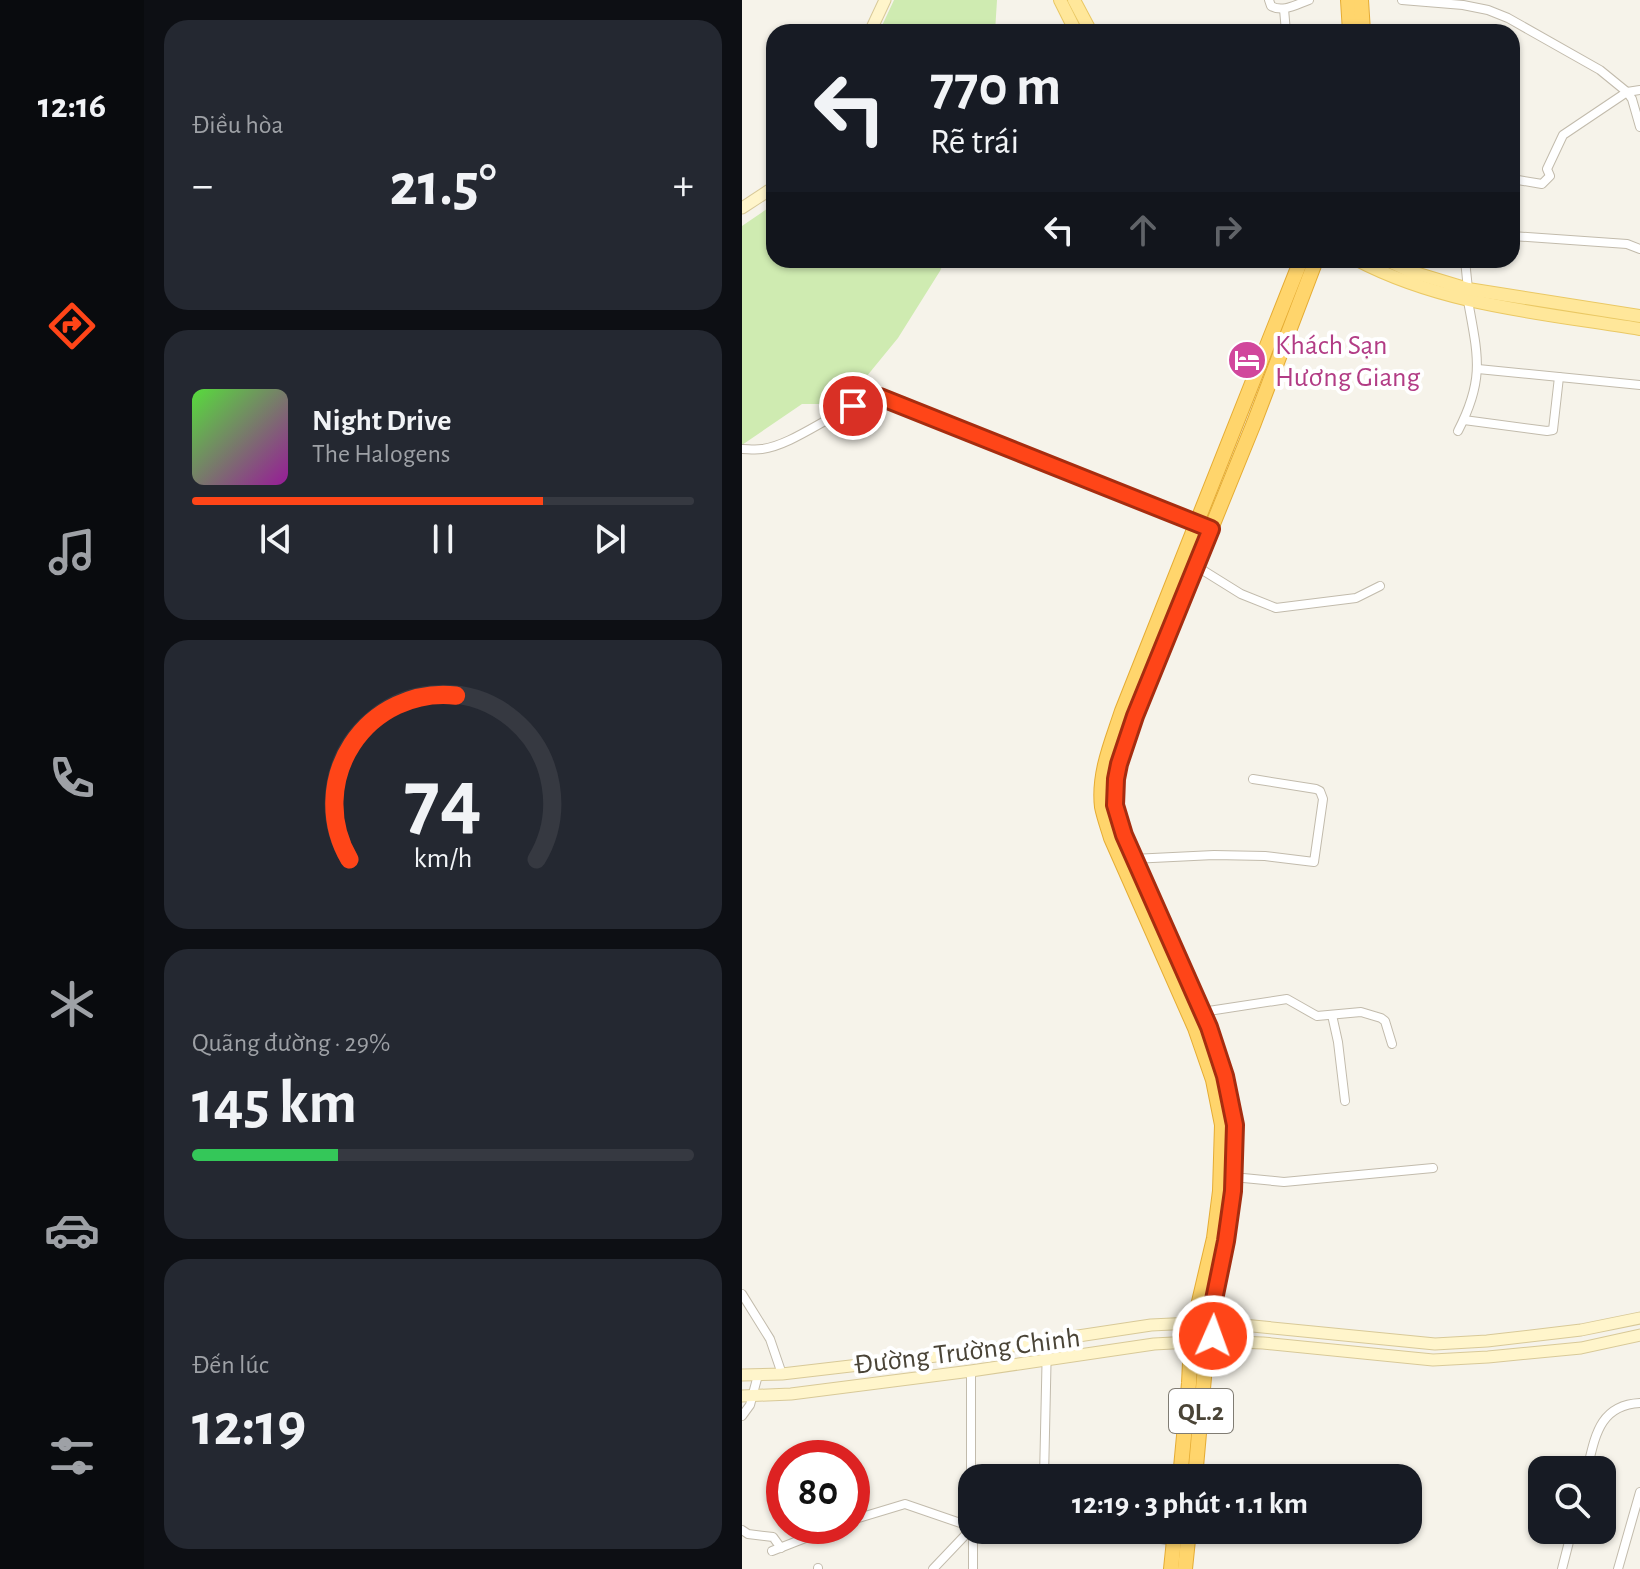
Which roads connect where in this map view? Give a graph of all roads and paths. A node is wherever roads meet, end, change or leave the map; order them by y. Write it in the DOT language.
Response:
graph roads {
  1 [pos="885,0"];
  2 [pos="1060,0"];
  3 [pos="1074,0"];
  4 [pos="1269,0"];
  5 [pos="1309,0"];
  6 [pos="1348,0"];
  7 [pos="1361,0"];
  8 [pos="1402,0"];
  9 [pos="1284,9"];
  10 [pos="874,24"];
  11 [pos="1072,24"];
  12 [pos="1087,24"];
  13 [pos="1285,24"];
  14 [pos="1350,24"];
  15 [pos="1362,24"];
  16 [pos="1519,24"];
  17 [pos="1520,25"];
  18 [pos="1640,90"];
  19 [pos="1627,92"];
  20 [pos="1640,127"];
  21 [pos="1520,180"];
  22 [pos="766,192"];
  23 [pos="742,208"];
  24 [pos="1520,237"];
  25 [pos="1640,249"];
  26 [pos="1298,268"];
  27 [pos="1313,268"];
  28 [pos="1373,268"];
  29 [pos="1404,268"];
  30 [pos="1463,268"];
  31 [pos="1458,293"];
  32 [pos="1548,308"];
  33 [pos="1640,316"];
  34 [pos="1640,329"];
  35 [pos="1478,369"];
  36 [pos="1559,377"];
  37 [pos="1640,385"];
  38 [pos="1464,420"];
  39 [pos="1458,431"];
  40 [pos="742,449"];
  41 [pos="1204,527"];
  42 [pos="1196,566"];
  43 [pos="1380,586"];
  44 [pos="1253,779"];
  45 [pos="1127,859"];
  46 [pos="1202,1012"];
  47 [pos="1332,1015"];
  48 [pos="1392,1044"];
  49 [pos="1345,1101"];
  50 [pos="1433,1168"];
  51 [pos="1233,1177"];
  52 [pos="742,1294"];
  53 [pos="1640,1318"];
  54 [pos="1199,1323"];
  55 [pos="1640,1335"];
  56 [pos="1047,1341"];
  57 [pos="1191,1342"];
  58 [pos="1209,1343"];
  59 [pos="1047,1359"];
  60 [pos="971,1371"];
  61 [pos="782,1374"];
  62 [pos="742,1375"];
  63 [pos="758,1375"];
  64 [pos="748,1396"];
  65 [pos="1640,1403"];
  66 [pos="742,1416"];
  67 [pos="1590,1456"];
  68 [pos="970,1464"];
  69 [pos="1044,1464"];
  70 [pos="1181,1464"];
  71 [pos="1196,1464"];
  72 [pos="1640,1492"];
  73 [pos="870,1515"];
  74 [pos="958,1523"];
  75 [pos="742,1530"];
  76 [pos="766,1536"];
  77 [pos="958,1543"];
  78 [pos="775,1544"];
  79 [pos="792,1544"];
  80 [pos="972,1544"];
  81 [pos="1173,1544"];
  82 [pos="1188,1544"];
  83 [pos="1568,1544"];
  84 [pos="933,1569"];
  85 [pos="973,1569"];
  86 [pos="1171,1569"];
  87 [pos="1185,1569"];
  88 [pos="1562,1569"];
  89 [pos="1618,1569"];
  1 -- 10 [label="main road"];
  2 -- 11 [label="main road"];
  3 -- 12 [label="main road"];
  4 -- 9 [label="street"];
  5 -- 9 [label="street"];
  6 -- 14 [label="highway"];
  7 -- 15 [label="highway"];
  8 -- 16 [label="street"];
  9 -- 13 [label="street"];
  17 -- 19 [label="street"];
  18 -- 19 [label="street"];
  19 -- 20 [label="street"];
  19 -- 21 [label="street"];
  22 -- 23 [label="main road"];
  24 -- 25 [label="street"];
  26 -- 41 [label="highway, QL.2"];
  27 -- 41 [label="highway, QL.2"];
  28 -- 31 [label="main road"];
  29 -- 31 [label="main road"];
  30 -- 31 [label="street"];
  31 -- 32 [label="main road"];
  31 -- 35 [label="street"];
  32 -- 33 [label="main road"];
  32 -- 34 [label="main road"];
  35 -- 36 [label="street"];
  35 -- 38 [label="street"];
  36 -- 37 [label="street"];
  36 -- 38 [label="street"];
  38 -- 39 [label="street"];
  40 -- 41 [label="street"];
  41 -- 42 [label="highway, QL.2"];
  41 -- 45 [label="highway, QL.2"];
  42 -- 43 [label="street"];
  42 -- 45 [label="highway, QL.2"];
  44 -- 45 [label="street"];
  45 -- 46 [label="highway, QL.2"];
  45 -- 54 [label="highway, QL.2"];
  46 -- 47 [label="street"];
  46 -- 51 [label="highway, QL.2"];
  47 -- 48 [label="street"];
  47 -- 49 [label="street"];
  50 -- 51 [label="street"];
  51 -- 54 [label="highway, QL.2"];
  52 -- 61 [label="street"];
  53 -- 54 [label="main road, Đường Trường Chinh"];
  54 -- 56 [label="main road, Đường Trường Chinh"];
  54 -- 57 [label="highway, QL.2"];
  54 -- 58 [label="highway, QL.2"];
  55 -- 58 [label="main road"];
  56 -- 59 [label="street"];
  56 -- 61 [label="main road, Đường Trường Chinh"];
  57 -- 58 [label="highway"];
  57 -- 59 [label="main road, Đường Trường Chinh"];
  57 -- 70 [label="highway, QL.2"];
  58 -- 71 [label="highway, QL.2"];
  59 -- 60 [label="main road, Đường Trường Chinh"];
  59 -- 69 [label="street"];
  60 -- 64 [label="main road, Đường Trường Chinh"];
  60 -- 68 [label="street"];
  61 -- 63 [label="main road, Đường Trường Chinh"];
  62 -- 63 [label="main road, Đường Trường Chinh"];
  63 -- 64 [label="street"];
  64 -- 66 [label="street"];
  65 -- 67 [label="street"];
  72 -- 89 [label="street"];
  73 -- 74 [label="street"];
  75 -- 76 [label="street"];
  77 -- 84 [label="street"];
  78 -- 79 [label="street"];
  80 -- 85 [label="street"];
  81 -- 86 [label="highway"];
  82 -- 87 [label="highway"];
  83 -- 88 [label="street"];
}
